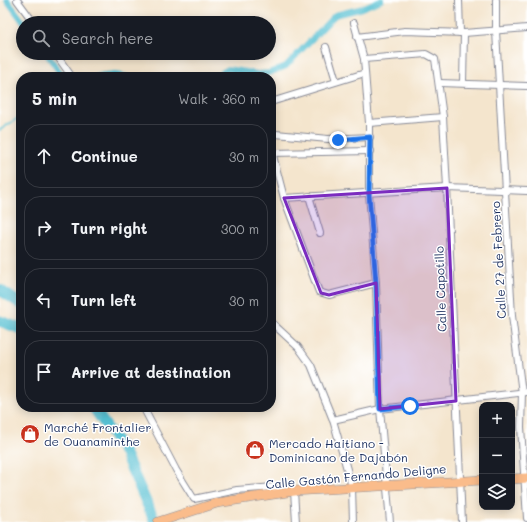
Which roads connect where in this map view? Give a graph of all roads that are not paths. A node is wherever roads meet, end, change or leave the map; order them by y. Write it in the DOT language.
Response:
graph roads {
  1 [pos="17,0"];
  2 [pos="459,0"];
  3 [pos="496,0"];
  4 [pos="29,16"];
  5 [pos="354,23"];
  6 [pos="527,28"];
  7 [pos="496,31"];
  8 [pos="462,33"];
  9 [pos="357,37"];
  10 [pos="326,47"];
  11 [pos="364,59"];
  12 [pos="60,60"];
  13 [pos="68,72"];
  14 [pos="365,73"];
  15 [pos="336,81"];
  16 [pos="439,83"];
  17 [pos="463,83"];
  18 [pos="500,85"];
  19 [pos="527,86"];
  20 [pos="276,100"];
  21 [pos="442,117"];
  22 [pos="369,123"];
  23 [pos="276,134"];
  24 [pos="370,137"];
  25 [pos="276,150"];
  26 [pos="370,151"];
  27 [pos="276,166"];
  28 [pos="447,188"];
  29 [pos="505,190"];
  30 [pos="527,191"];
  31 [pos="369,194"];
  32 [pos="309,196"];
  33 [pos="284,198"];
  34 [pos="320,233"];
  35 [pos="376,283"];
  36 [pos="276,327"];
  37 [pos="524,392"];
  38 [pos="456,401"];
  39 [pos="380,409"];
  40 [pos="146,412"];
  41 [pos="333,420"];
  42 [pos="525,478"];
  43 [pos="515,479"];
  44 [pos="460,480"];
  45 [pos="479,480"];
  46 [pos="388,485"];
  47 [pos="352,487"];
  48 [pos="294,491"];
  49 [pos="280,493"];
  50 [pos="527,518"];
  51 [pos="158,522"];
  52 [pos="296,522"];
  53 [pos="353,522"];
  54 [pos="390,522"];
  55 [pos="462,522"];
  1 -- 4 [label="street"];
  2 -- 8 [label="street"];
  3 -- 7 [label="street, Calle 27 de Febrero"];
  5 -- 9 [label="street"];
  6 -- 7 [label="street"];
  7 -- 8 [label="street"];
  7 -- 18 [label="street, Calle 27 de Febrero"];
  8 -- 9 [label="street"];
  8 -- 17 [label="street"];
  9 -- 11 [label="street"];
  10 -- 15 [label="street"];
  11 -- 14 [label="street"];
  11 -- 16 [label="street, Calle Capotillo"];
  12 -- 13 [label="street"];
  14 -- 15 [label="street"];
  14 -- 22 [label="street"];
  15 -- 20 [label="street"];
  16 -- 17 [label="street"];
  16 -- 21 [label="street, Calle Capotillo"];
  17 -- 18 [label="street"];
  18 -- 19 [label="street"];
  18 -- 29 [label="street, Calle 27 de Febrero"];
  21 -- 22 [label="street"];
  21 -- 28 [label="street, Calle Capotillo"];
  22 -- 24 [label="street"];
  23 -- 24 [label="street"];
  24 -- 26 [label="street"];
  25 -- 26 [label="street"];
  26 -- 31 [label="street"];
  27 -- 33 [label="street"];
  28 -- 29 [label="street"];
  28 -- 31 [label="street"];
  28 -- 38 [label="street, Calle Capotillo"];
  29 -- 30 [label="street"];
  29 -- 37 [label="street, Calle 27 de Febrero"];
  31 -- 32 [label="street"];
  31 -- 35 [label="street"];
  32 -- 33 [label="street"];
  32 -- 34 [label="street"];
  33 -- 35 [label="street"];
  35 -- 39 [label="street"];
  36 -- 41 [label="street"];
  37 -- 38 [label="street"];
  37 -- 42 [label="street, Calle 27 de Febrero"];
  38 -- 39 [label="street"];
  38 -- 44 [label="street, Calle Capotillo"];
  39 -- 41 [label="street"];
  39 -- 46 [label="street"];
  40 -- 49 [label="street"];
  41 -- 47 [label="street"];
  42 -- 43 [label="main road"];
  42 -- 50 [label="street, Calle 27 de Febrero"];
  44 -- 45 [label="main road, Calle Gastón Fernando Deligne"];
  44 -- 46 [label="main road, Calle Gastón Fernando Deligne"];
  44 -- 55 [label="street, Calle Capotillo"];
  46 -- 47 [label="main road, Calle Gastón Fernando Deligne"];
  46 -- 54 [label="street"];
  47 -- 48 [label="main road, Calle Gastón Fernando Deligne"];
  47 -- 53 [label="street"];
  48 -- 49 [label="main road, Calle Gastón Fernando Deligne"];
  48 -- 52 [label="street"];
  49 -- 51 [label="main road, Calle Gastón Fernando Deligne"];
}
